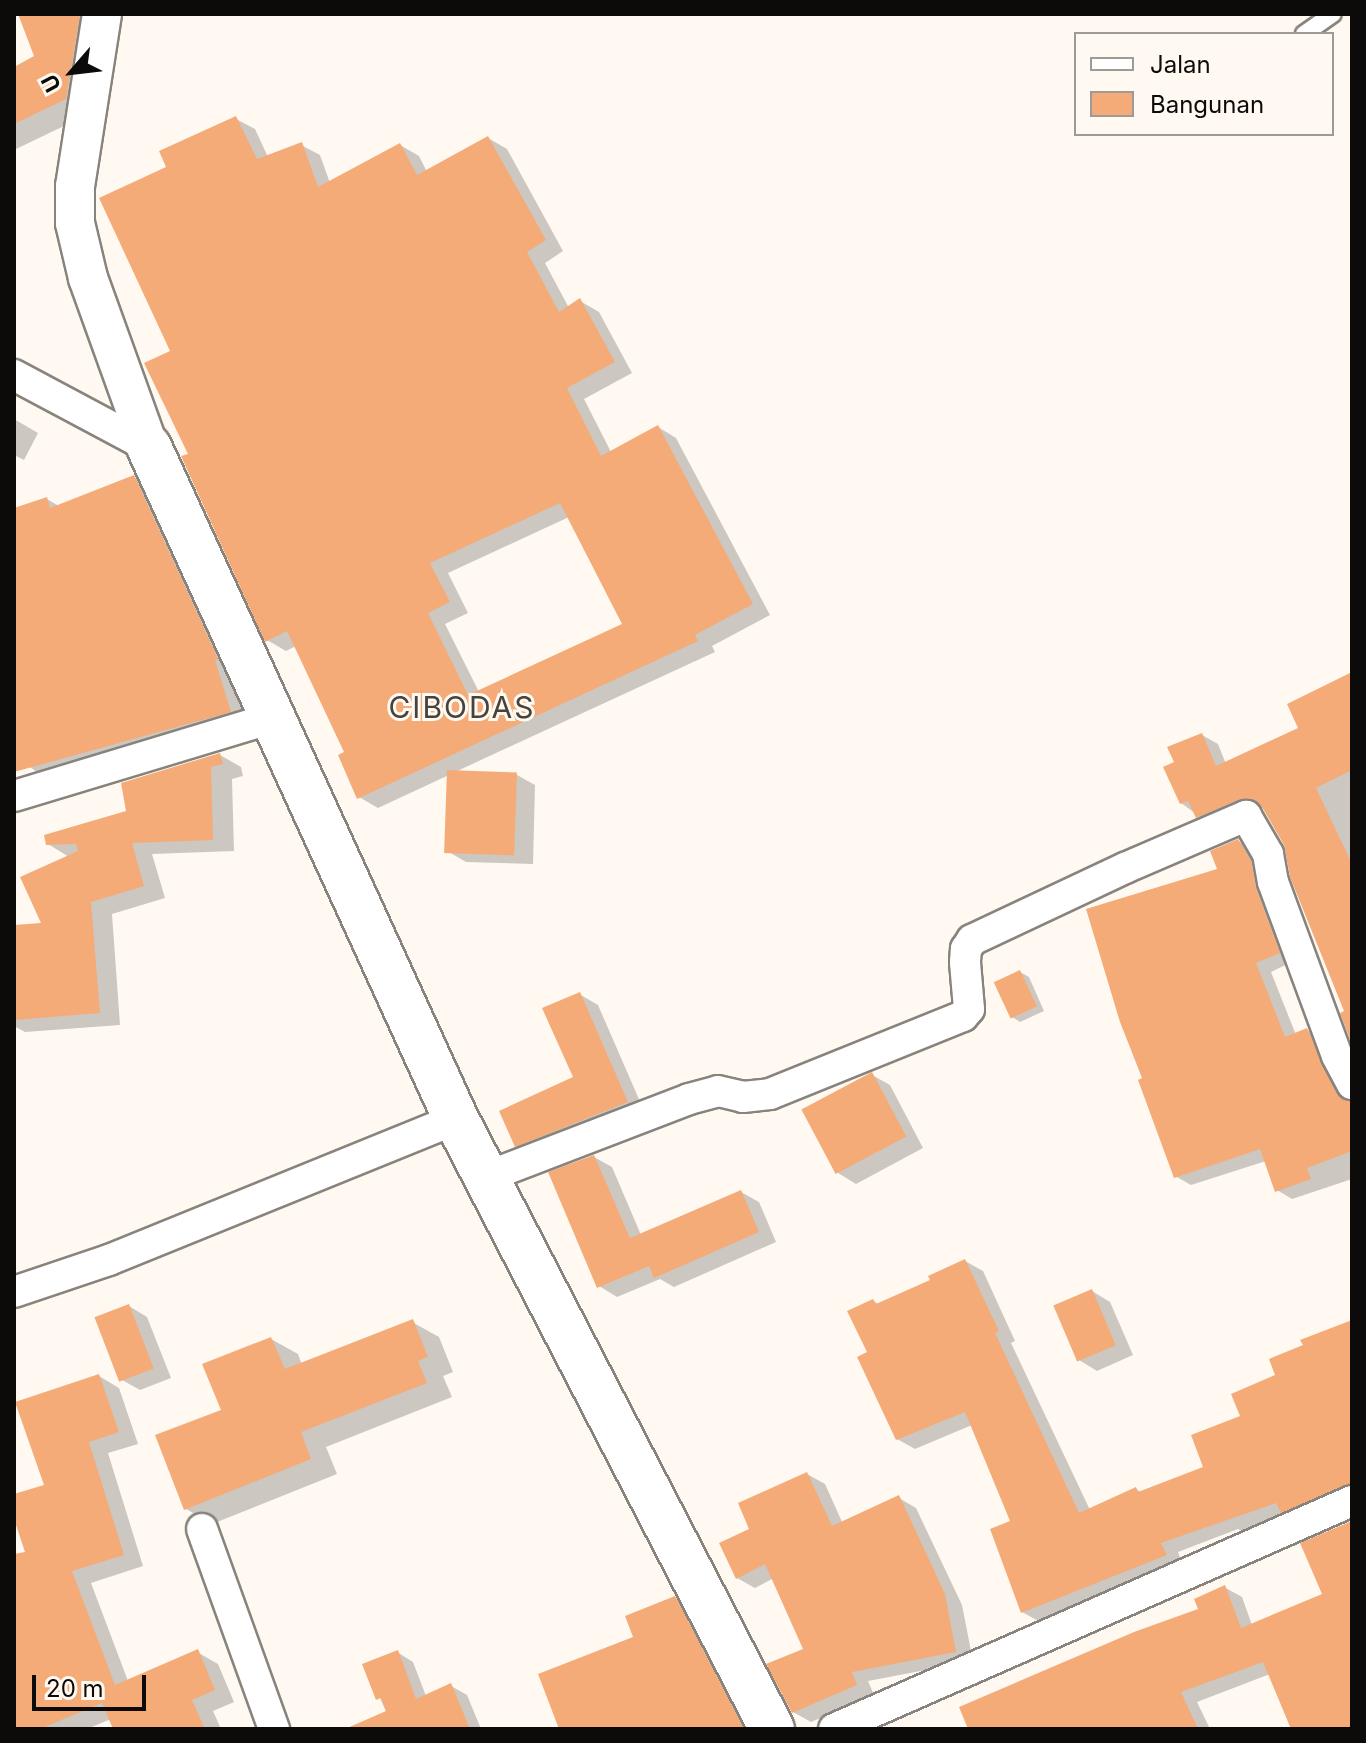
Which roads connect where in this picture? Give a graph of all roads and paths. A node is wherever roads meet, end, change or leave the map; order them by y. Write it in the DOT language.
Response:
graph roads {
  1 [pos="102,14"];
  2 [pos="1333,14"];
  3 [pos="1307,32"];
  4 [pos="14,375"];
  5 [pos="149,447"];
  6 [pos="273,718"];
  7 [pos="14,796"];
  8 [pos="1352,1084"];
  9 [pos="456,1119"];
  10 [pos="486,1177"];
  11 [pos="14,1292"];
  12 [pos="1352,1501"];
  13 [pos="202,1529"];
  14 [pos="274,1729"];
  15 [pos="772,1729"];
  16 [pos="834,1729"];
  1 -- 5 [label="street"];
  2 -- 3 [label="lane"];
  4 -- 5 [label="street"];
  5 -- 6 [label="main road"];
  6 -- 7 [label="street"];
  6 -- 9 [label="main road"];
  8 -- 10 [label="street"];
  9 -- 10 [label="main road"];
  9 -- 11 [label="street"];
  10 -- 15 [label="main road"];
  12 -- 16 [label="street"];
  13 -- 14 [label="street"];
}
